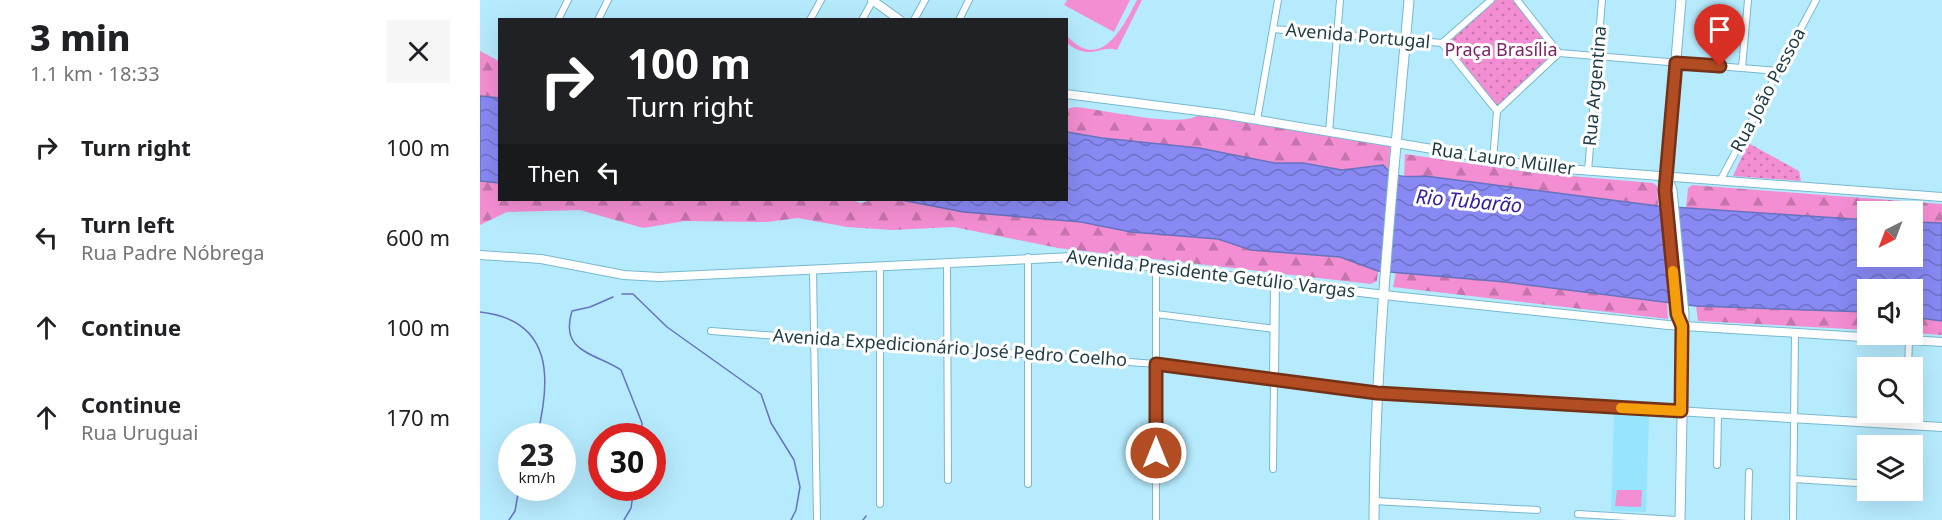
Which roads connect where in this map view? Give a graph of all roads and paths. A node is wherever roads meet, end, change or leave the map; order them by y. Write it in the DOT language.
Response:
graph roads {
  1 [pos="568,0"];
  2 [pos="608,0"];
  3 [pos="821,0"];
  4 [pos="872,0"];
  5 [pos="925,0"];
  6 [pos="969,0"];
  7 [pos="1278,0"];
  8 [pos="1340,0"];
  9 [pos="1409,0"];
  10 [pos="1491,0"];
  11 [pos="1517,0"];
  12 [pos="1602,0"];
  13 [pos="1682,0"];
  14 [pos="1748,0"];
  15 [pos="1816,0"];
  16 [pos="559,18"];
  17 [pos="599,18"];
  18 [pos="811,18"];
  19 [pos="863,18"];
  20 [pos="897,18"];
  21 [pos="915,18"];
  22 [pos="959,18"];
  23 [pos="1273,29"];
  24 [pos="1337,34"];
  25 [pos="1406,40"];
  26 [pos="1442,43"];
  27 [pos="1559,53"];
  28 [pos="1598,56"];
  29 [pos="1676,63"];
  30 [pos="1742,68"];
  31 [pos="1778,71"];
  32 [pos="1068,94"];
  33 [pos="1497,111"];
  34 [pos="1257,120"];
  35 [pos="1329,132"];
  36 [pos="1396,143"];
  37 [pos="1493,160"];
  38 [pos="1588,171"];
  39 [pos="1667,177"];
  40 [pos="1720,181"];
  41 [pos="1942,197"];
  42 [pos="480,255"];
  43 [pos="1028,257"];
  44 [pos="947,262"];
  45 [pos="1156,265"];
  46 [pos="880,266"];
  47 [pos="813,269"];
  48 [pos="1275,280"];
  49 [pos="1383,290"];
  50 [pos="1156,314"];
  51 [pos="1682,326"];
  52 [pos="1275,329"];
  53 [pos="711,331"];
  54 [pos="1795,333"];
  55 [pos="1857,337"];
  56 [pos="814,338"];
  57 [pos="1923,341"];
  58 [pos="880,342"];
  59 [pos="1942,342"];
  60 [pos="947,347"];
  61 [pos="1028,353"];
  62 [pos="1156,364"];
  63 [pos="1274,379"];
  64 [pos="1377,393"];
  65 [pos="1681,411"];
  66 [pos="1718,414"];
  67 [pos="1794,418"];
  68 [pos="1907,425"];
  69 [pos="1942,428"];
  70 [pos="1717,465"];
  71 [pos="1273,469"];
  72 [pos="1749,472"];
  73 [pos="1794,479"];
  74 [pos="948,480"];
  75 [pos="1856,483"];
  76 [pos="1028,484"];
  77 [pos="1374,501"];
  78 [pos="880,504"];
  79 [pos="1537,510"];
  80 [pos="1578,514"];
  81 [pos="817,520"];
  82 [pos="1156,520"];
  83 [pos="1374,520"];
  84 [pos="1679,520"];
  85 [pos="1748,520"];
  86 [pos="1793,520"];
  1 -- 16 [label="street"];
  2 -- 17 [label="street"];
  3 -- 18 [label="street"];
  4 -- 19 [label="street"];
  4 -- 20 [label="main road"];
  5 -- 21 [label="street"];
  6 -- 22 [label="street"];
  7 -- 23 [label="street"];
  8 -- 24 [label="street"];
  9 -- 25 [label="main road"];
  10 -- 26 [label="street"];
  11 -- 27 [label="street"];
  12 -- 28 [label="street, Rua Argentina"];
  13 -- 29 [label="main road"];
  14 -- 30 [label="street"];
  15 -- 31 [label="street, Rua João Pessoa"];
  23 -- 24 [label="street, Avenida Portugal"];
  23 -- 34 [label="street"];
  24 -- 25 [label="street, Avenida Portugal"];
  24 -- 35 [label="street"];
  25 -- 26 [label="street, Avenida Portugal"];
  25 -- 36 [label="main road"];
  26 -- 33 [label="street"];
  27 -- 28 [label="street"];
  27 -- 33 [label="street"];
  28 -- 29 [label="street"];
  28 -- 38 [label="street, Rua Argentina"];
  29 -- 30 [label="street"];
  29 -- 39 [label="main road"];
  30 -- 31 [label="street"];
  31 -- 40 [label="street, Rua João Pessoa"];
  32 -- 34 [label="main road, Rua Lauro Müller"];
  33 -- 37 [label="street"];
  34 -- 35 [label="main road, Rua Lauro Müller"];
  35 -- 36 [label="main road, Rua Lauro Müller"];
  36 -- 37 [label="main road, Rua Lauro Müller"];
  36 -- 49 [label="main road"];
  37 -- 38 [label="main road, Rua Lauro Müller"];
  38 -- 39 [label="main road, Rua Lauro Müller"];
  39 -- 40 [label="main road, Rua Lauro Müller"];
  39 -- 51 [label="main road"];
  40 -- 41 [label="main road, Rua Lauro Müller"];
  42 -- 47 [label="main road, Avenida Presidente Getúlio Vargas"];
  43 -- 44 [label="main road, Avenida Presidente Getúlio Vargas"];
  43 -- 45 [label="main road, Avenida Presidente Getúlio Vargas"];
  43 -- 61 [label="street"];
  44 -- 46 [label="main road, Avenida Presidente Getúlio Vargas"];
  44 -- 60 [label="street"];
  45 -- 48 [label="main road, Avenida Presidente Getúlio Vargas"];
  45 -- 50 [label="street"];
  46 -- 47 [label="main road, Avenida Presidente Getúlio Vargas"];
  46 -- 58 [label="street"];
  47 -- 56 [label="street"];
  48 -- 49 [label="main road, Avenida Presidente Getúlio Vargas"];
  48 -- 52 [label="main road"];
  49 -- 51 [label="main road, Avenida Presidente Getúlio Vargas"];
  49 -- 64 [label="main road"];
  50 -- 52 [label="street"];
  50 -- 62 [label="street"];
  51 -- 54 [label="main road, Avenida Presidente Getúlio Vargas"];
  51 -- 65 [label="main road"];
  52 -- 63 [label="main road"];
  53 -- 56 [label="street, Avenida Expedicionário José Pedro Coelho"];
  54 -- 55 [label="main road, Avenida Presidente Getúlio Vargas"];
  54 -- 67 [label="street"];
  56 -- 58 [label="street, Avenida Expedicionário José Pedro Coelho"];
  56 -- 81 [label="street"];
  57 -- 59 [label="main road, Avenida Presidente Getúlio Vargas"];
  58 -- 60 [label="street, Avenida Expedicionário José Pedro Coelho"];
  58 -- 78 [label="street"];
  60 -- 61 [label="street, Avenida Expedicionário José Pedro Coelho"];
  60 -- 74 [label="street"];
  61 -- 62 [label="street, Avenida Expedicionário José Pedro Coelho"];
  61 -- 76 [label="street"];
  62 -- 63 [label="street, Avenida Expedicionário José Pedro Coelho"];
  62 -- 82 [label="street"];
  63 -- 64 [label="main road, Avenida Expedicionário José Pedro Coelho"];
  63 -- 71 [label="street"];
  64 -- 65 [label="main road, Avenida Expedicionário José Pedro Coelho"];
  64 -- 77 [label="main road"];
  65 -- 66 [label="main road, Avenida Expedicionário José Pedro Coelho"];
  65 -- 84 [label="main road"];
  66 -- 67 [label="main road, Avenida Expedicionário José Pedro Coelho"];
  66 -- 70 [label="street"];
  67 -- 68 [label="main road, Avenida Expedicionário José Pedro Coelho"];
  67 -- 73 [label="street"];
  68 -- 69 [label="main road, Avenida Expedicionário José Pedro Coelho"];
  72 -- 85 [label="street"];
  73 -- 75 [label="street"];
  73 -- 86 [label="street"];
  77 -- 79 [label="street"];
  77 -- 83 [label="main road"];
  80 -- 84 [label="street"];
}
